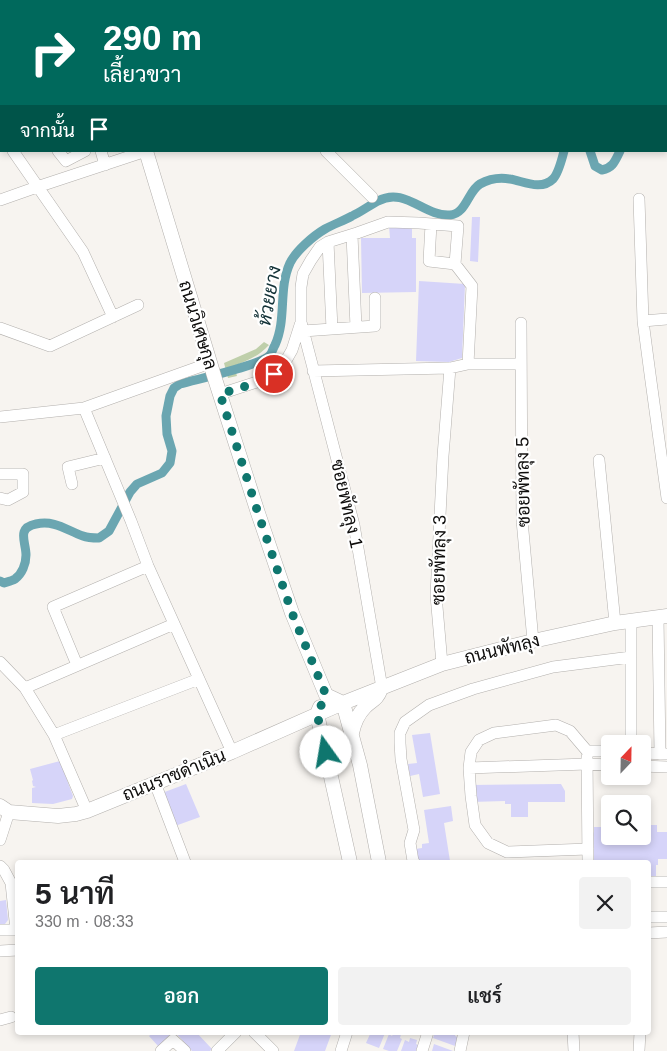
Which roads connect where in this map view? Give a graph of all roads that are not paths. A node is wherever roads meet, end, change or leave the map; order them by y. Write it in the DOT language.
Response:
graph roads {
  1 [pos="14,152"];
  2 [pos="59,152"];
  3 [pos="83,152"];
  4 [pos="101,152"];
  5 [pos="143,152"];
  6 [pos="146,152"];
  7 [pos="327,152"];
  8 [pos="104,164"];
  9 [pos="37,187"];
  10 [pos="372,197"];
  11 [pos="639,199"];
  12 [pos="0,200"];
  13 [pos="432,224"];
  14 [pos="352,235"];
  15 [pos="328,242"];
  16 [pos="455,264"];
  17 [pos="375,298"];
  18 [pos="138,305"];
  19 [pos="114,317"];
  20 [pos="667,319"];
  21 [pos="643,321"];
  22 [pos="521,323"];
  23 [pos="302,326"];
  24 [pos="356,327"];
  25 [pos="0,328"];
  26 [pos="332,329"];
  27 [pos="210,363"];
  28 [pos="468,364"];
  29 [pos="521,364"];
  30 [pos="450,368"];
  31 [pos="313,371"];
  32 [pos="219,392"];
  33 [pos="84,408"];
  34 [pos="0,417"];
  35 [pos="105,458"];
  36 [pos="599,460"];
  37 [pos="0,474"];
  38 [pos="72,484"];
  39 [pos="0,498"];
  40 [pos="667,498"];
  41 [pos="148,566"];
  42 [pos="662,616"];
  43 [pos="631,620"];
  44 [pos="615,623"];
  45 [pos="174,624"];
  46 [pos="533,641"];
  47 [pos="631,656"];
  48 [pos="0,662"];
  49 [pos="442,664"];
  50 [pos="77,665"];
  51 [pos="199,679"];
  52 [pos="25,688"];
  53 [pos="382,688"];
  54 [pos="326,695"];
  55 [pos="344,703"];
  56 [pos="317,714"];
  57 [pos="352,733"];
  58 [pos="54,735"];
  59 [pos="631,735"];
  60 [pos="587,750"];
  61 [pos="601,751"];
  62 [pos="232,752"];
  63 [pos="663,754"];
  64 [pos="587,764"];
  65 [pos="601,765"];
  66 [pos="651,766"];
  67 [pos="667,767"];
  68 [pos="469,768"];
  69 [pos="155,783"];
  70 [pos="4,809"];
  71 [pos="87,811"];
  72 [pos="0,840"];
  73 [pos="588,849"];
  74 [pos="184,860"];
  75 [pos="350,860"];
  76 [pos="379,860"];
  77 [pos="414,860"];
  78 [pos="588,860"];
  79 [pos="0,866"];
  80 [pos="651,882"];
  81 [pos="667,882"];
  82 [pos="15,911"];
  83 [pos="651,917"];
  84 [pos="667,917"];
  85 [pos="0,930"];
  86 [pos="15,930"];
  87 [pos="667,932"];
  88 [pos="651,933"];
  89 [pos="15,950"];
  90 [pos="0,951"];
  91 [pos="233,1035"];
  92 [pos="257,1035"];
  93 [pos="346,1035"];
  94 [pos="427,1035"];
  95 [pos="463,1035"];
  96 [pos="573,1035"];
  97 [pos="640,1035"];
  98 [pos="161,1051"];
  99 [pos="185,1051"];
  100 [pos="217,1051"];
  101 [pos="273,1051"];
  102 [pos="341,1051"];
  103 [pos="422,1051"];
  104 [pos="460,1051"];
  105 [pos="574,1051"];
  106 [pos="639,1051"];
  1 -- 9 [label="street"];
  2 -- 3 [label="street"];
  4 -- 8 [label="street"];
  5 -- 8 [label="street"];
  6 -- 27 [label="main road, ถนนวิเศษกุล"];
  7 -- 10 [label="street"];
  8 -- 9 [label="street"];
  9 -- 12 [label="street"];
  9 -- 19 [label="street"];
  11 -- 21 [label="street"];
  13 -- 14 [label="street"];
  13 -- 16 [label="street"];
  13 -- 16 [label="street"];
  14 -- 15 [label="street"];
  14 -- 24 [label="street"];
  15 -- 23 [label="street"];
  15 -- 26 [label="street"];
  16 -- 28 [label="street"];
  17 -- 24 [label="street"];
  18 -- 19 [label="street"];
  19 -- 25 [label="street"];
  20 -- 21 [label="street"];
  21 -- 40 [label="street"];
  22 -- 29 [label="street, ซอยพัทลุง 5"];
  23 -- 26 [label="street"];
  23 -- 31 [label="street, ซอยพัทลุง 1"];
  23 -- 32 [label="street"];
  24 -- 26 [label="street"];
  27 -- 32 [label="main road, ถนนวิเศษกุล"];
  27 -- 33 [label="street"];
  28 -- 29 [label="street"];
  28 -- 30 [label="street"];
  29 -- 46 [label="street, ซอยพัทลุง 5"];
  30 -- 31 [label="street"];
  30 -- 49 [label="street, ซอยพัทลุง 3"];
  31 -- 53 [label="street, ซอยพัทลุง 1"];
  32 -- 54 [label="main road, ถนนวิเศษกุล"];
  33 -- 34 [label="street"];
  33 -- 35 [label="street"];
  35 -- 38 [label="street"];
  35 -- 41 [label="street"];
  36 -- 44 [label="street"];
  37 -- 39 [label="street"];
  41 -- 45 [label="street"];
  41 -- 50 [label="street"];
  42 -- 43 [label="main road, ถนนพัทลุง"];
  42 -- 63 [label="street"];
  43 -- 44 [label="main road, ถนนพัทลุง"];
  43 -- 47 [label="street"];
  44 -- 46 [label="main road, ถนนพัทลุง"];
  45 -- 50 [label="street"];
  45 -- 51 [label="street"];
  46 -- 49 [label="main road, ถนนพัทลุง"];
  47 -- 59 [label="street"];
  47 -- 77 [label="street"];
  48 -- 52 [label="street"];
  49 -- 53 [label="main road, ถนนพัทลุง"];
  50 -- 52 [label="street"];
  51 -- 58 [label="street"];
  51 -- 62 [label="street"];
  52 -- 58 [label="street"];
  53 -- 55 [label="main road, ถนนพัทลุง"];
  53 -- 57 [label="main road"];
  54 -- 55 [label="main road"];
  54 -- 56 [label="main road"];
  55 -- 56 [label="main road, ถนนราชดำเนิน"];
  55 -- 57 [label="main road"];
  56 -- 62 [label="main road, ถนนราชดำเนิน"];
  56 -- 75 [label="main road"];
  57 -- 76 [label="main road"];
  58 -- 71 [label="street"];
  60 -- 61 [label="street"];
  60 -- 64 [label="street"];
  60 -- 68 [label="street"];
  62 -- 69 [label="main road, ถนนราชดำเนิน"];
  64 -- 65 [label="street"];
  64 -- 68 [label="street"];
  64 -- 73 [label="street"];
  66 -- 67 [label="street"];
  68 -- 73 [label="street"];
  69 -- 71 [label="main road, ถนนราชดำเนิน"];
  69 -- 74 [label="street"];
  70 -- 71 [label="main road, ถนนราชดำเนิน"];
  70 -- 72 [label="street"];
  73 -- 78 [label="street"];
  79 -- 82 [label="street"];
  80 -- 81 [label="street"];
  83 -- 84 [label="street"];
  85 -- 86 [label="street"];
  87 -- 88 [label="street"];
  89 -- 90 [label="street"];
  91 -- 100 [label="street"];
  92 -- 101 [label="street"];
  93 -- 102 [label="street"];
  94 -- 103 [label="street"];
  95 -- 104 [label="street"];
  96 -- 105 [label="street"];
  97 -- 106 [label="street"];
  98 -- 99 [label="street"];
}
